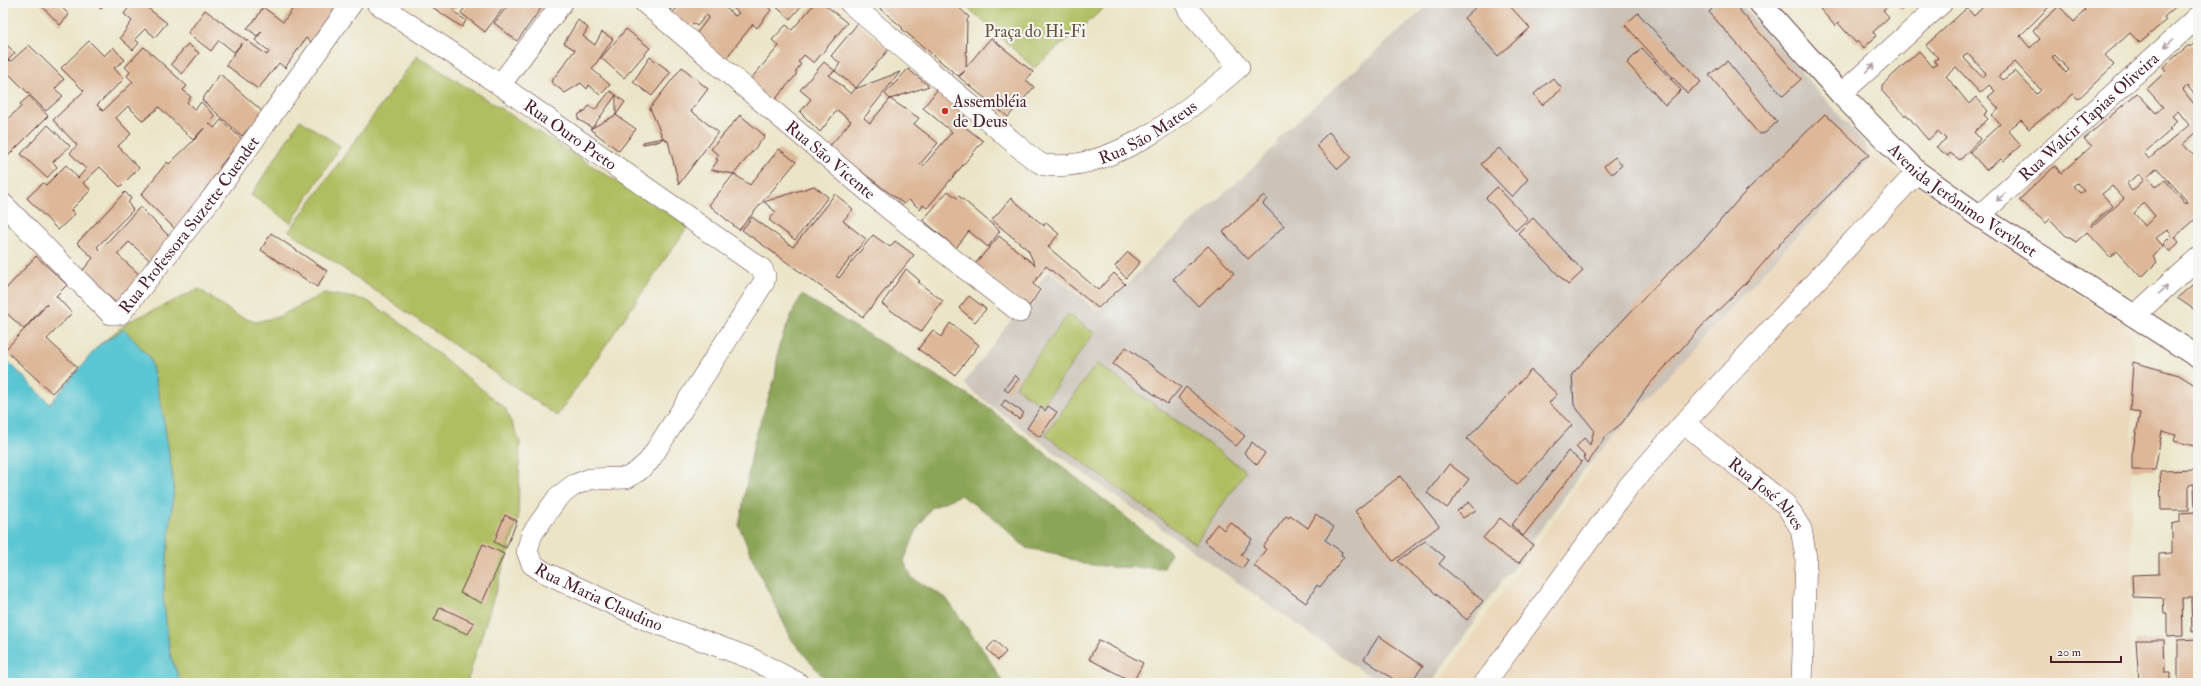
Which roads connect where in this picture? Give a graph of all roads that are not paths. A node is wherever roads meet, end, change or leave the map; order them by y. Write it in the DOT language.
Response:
graph roads {
  1 [pos="352,3"];
  2 [pos="377,3"];
  3 [pos="562,3"];
  4 [pos="645,3"];
  5 [pos="850,3"];
  6 [pos="1185,3"];
  7 [pos="1760,3"];
  8 [pos="1942,3"];
  9 [pos="2198,16"];
  10 [pos="500,85"];
  11 [pos="1841,94"];
  12 [pos="1917,172"];
  13 [pos="3,204"];
  14 [pos="1979,216"];
  15 [pos="2198,258"];
  16 [pos="762,269"];
  17 [pos="1020,312"];
  18 [pos="2134,316"];
  19 [pos="2198,357"];
  20 [pos="1684,423"];
  21 [pos="798,683"];
  22 [pos="1484,683"];
  23 [pos="1802,683"];
  1 -- 13 [label="street, Rua Professora Suzette Cuendet"];
  2 -- 10 [label="street, Rua Ouro Preto"];
  3 -- 10 [label="street"];
  4 -- 17 [label="street, Rua São Vicente"];
  5 -- 6 [label="street, Rua São Mateus"];
  7 -- 11 [label="street, Avenida Jerônimo Vervloet"];
  11 -- 8 [label="street, one-way"];
  9 -- 14 [label="street, Rua Walcir Tapias Oliveira, one-way"];
  10 -- 16 [label="street, Rua Ouro Preto"];
  11 -- 12 [label="street, Avenida Jerônimo Vervloet"];
  12 -- 14 [label="street, Avenida Jerônimo Vervloet"];
  12 -- 20 [label="street"];
  14 -- 18 [label="street, Avenida Jerônimo Vervloet"];
  18 -- 15 [label="street, one-way"];
  16 -- 21 [label="street, Rua Maria Claudino"];
  18 -- 19 [label="street, Avenida Jerônimo Vervloet"];
  20 -- 22 [label="street"];
  20 -- 23 [label="street, Rua José Alves"];
}
